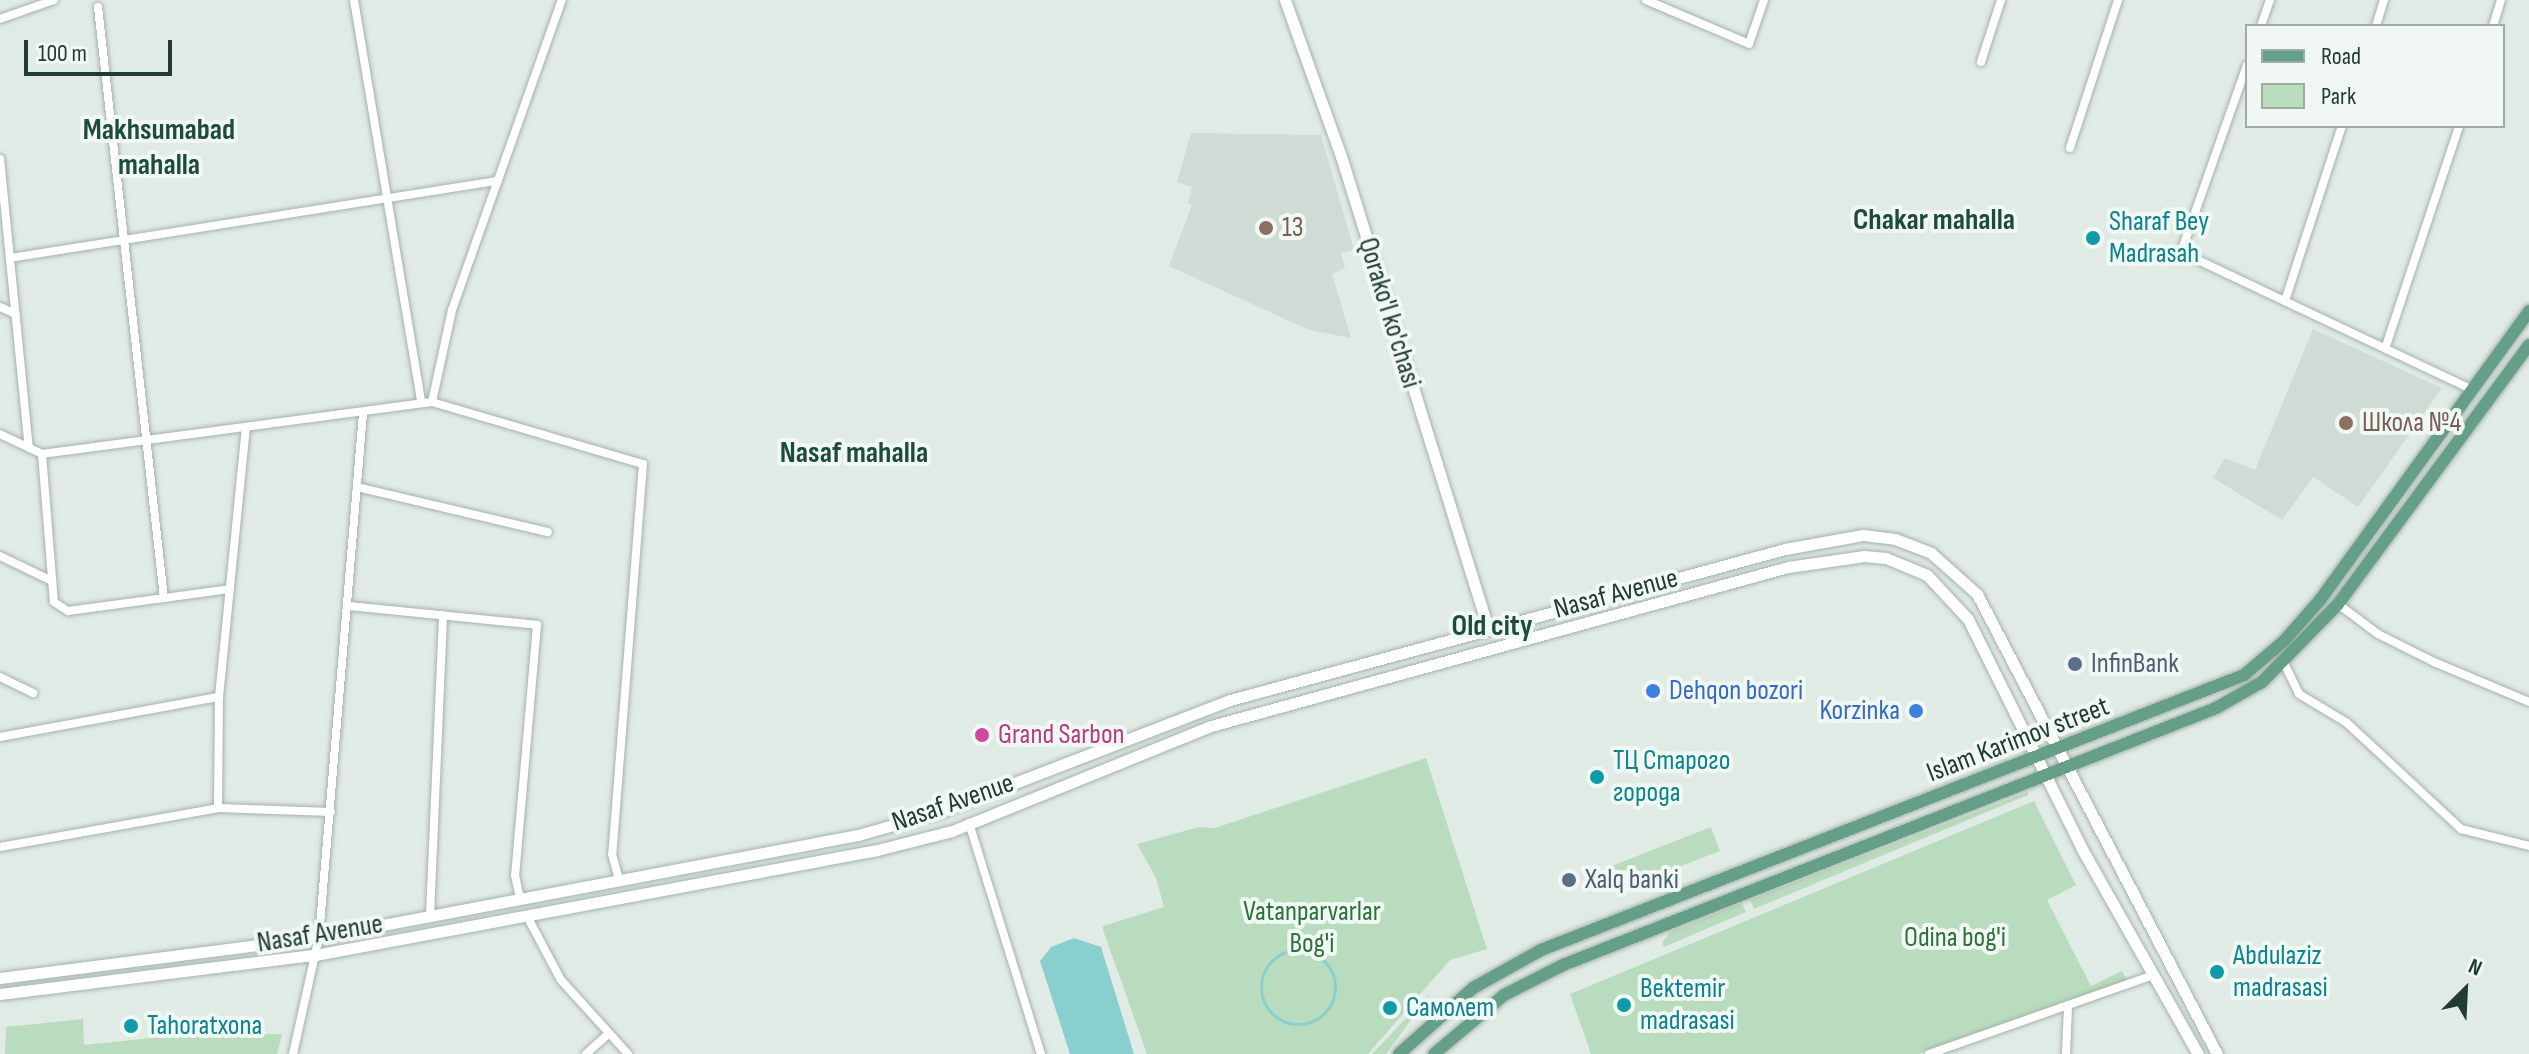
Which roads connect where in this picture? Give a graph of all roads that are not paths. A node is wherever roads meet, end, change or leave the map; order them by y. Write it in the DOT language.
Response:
graph roads {
  1 [pos="54,0"];
  2 [pos="354,0"];
  3 [pos="562,0"];
  4 [pos="1285,0"];
  5 [pos="1646,0"];
  6 [pos="1764,0"];
  7 [pos="2001,0"];
  8 [pos="2118,0"];
  9 [pos="2270,0"];
  10 [pos="2384,0"];
  11 [pos="2501,0"];
  12 [pos="98,7"];
  13 [pos="0,19"];
  14 [pos="2262,24"];
  15 [pos="2377,24"];
  16 [pos="2494,24"];
  17 [pos="1981,62"];
  18 [pos="2245,71"];
  19 [pos="2341,128"];
  20 [pos="2458,128"];
  21 [pos="2070,148"];
  22 [pos="0,159"];
  23 [pos="498,181"];
  24 [pos="388,201"];
  25 [pos="122,242"];
  26 [pos="10,258"];
  27 [pos="2285,301"];
  28 [pos="0,307"];
  29 [pos="2529,311"];
  30 [pos="16,314"];
  31 [pos="2529,345"];
  32 [pos="2386,346"];
  33 [pos="2473,390"];
  34 [pos="421,402"];
  35 [pos="432,402"];
  36 [pos="363,413"];
  37 [pos="246,428"];
  38 [pos="0,434"];
  39 [pos="143,441"];
  40 [pos="29,448"];
  41 [pos="42,454"];
  42 [pos="357,487"];
  43 [pos="548,532"];
  44 [pos="0,556"];
  45 [pos="1712,568"];
  46 [pos="52,581"];
  47 [pos="1717,586"];
  48 [pos="230,589"];
  49 [pos="164,598"];
  50 [pos="2338,604"];
  51 [pos="348,606"];
  52 [pos="443,615"];
  53 [pos="1488,628"];
  54 [pos="1493,644"];
  55 [pos="2284,663"];
  56 [pos="0,677"];
  57 [pos="33,693"];
  58 [pos="219,697"];
  59 [pos="2529,702"];
  60 [pos="0,737"];
  61 [pos="2057,750"];
  62 [pos="2037,758"];
  63 [pos="2066,767"];
  64 [pos="2047,775"];
  65 [pos="218,808"];
  66 [pos="331,812"];
  67 [pos="969,823"];
  68 [pos="2529,846"];
  69 [pos="0,847"];
  70 [pos="619,881"];
  71 [pos="520,898"];
  72 [pos="430,915"];
  73 [pos="528,918"];
  74 [pos="319,937"];
  75 [pos="315,955"];
  76 [pos="2153,975"];
  77 [pos="0,978"];
  78 [pos="0,994"];
  79 [pos="2068,1006"];
  80 [pos="609,1033"];
  81 [pos="1961,1042"];
  82 [pos="293,1054"];
  83 [pos="586,1054"];
  84 [pos="628,1054"];
  85 [pos="1041,1054"];
  86 [pos="1399,1054"];
  87 [pos="1434,1054"];
  88 [pos="1929,1054"];
  89 [pos="1964,1054"];
  90 [pos="2066,1054"];
  91 [pos="2198,1054"];
  92 [pos="2217,1054"];
  1 -- 13 [label="street"];
  2 -- 24 [label="street"];
  3 -- 23 [label="street"];
  4 -- 53 [label="main road, Qorako'l ko'chasi"];
  5 -- 6 [label="street"];
  7 -- 17 [label="street"];
  8 -- 21 [label="street"];
  9 -- 14 [label="street"];
  10 -- 15 [label="street"];
  11 -- 16 [label="street"];
  12 -- 25 [label="street"];
  18 -- 27 [label="street"];
  19 -- 27 [label="street"];
  20 -- 32 [label="street"];
  22 -- 26 [label="street"];
  23 -- 24 [label="street"];
  23 -- 35 [label="street"];
  24 -- 25 [label="street"];
  24 -- 34 [label="street"];
  25 -- 26 [label="street"];
  25 -- 39 [label="street"];
  26 -- 30 [label="street"];
  27 -- 32 [label="street"];
  28 -- 30 [label="street"];
  29 -- 33 [label="main road, Islam Karimov street"];
  30 -- 40 [label="street"];
  31 -- 50 [label="main road, Islam Karimov street"];
  32 -- 33 [label="street"];
  33 -- 61 [label="main road, Islam Karimov street"];
  34 -- 35 [label="street"];
  34 -- 36 [label="street"];
  35 -- 70 [label="street"];
  36 -- 37 [label="street"];
  36 -- 42 [label="street"];
  37 -- 39 [label="street"];
  37 -- 48 [label="street"];
  38 -- 40 [label="street"];
  39 -- 41 [label="street"];
  39 -- 49 [label="street"];
  40 -- 41 [label="street"];
  41 -- 46 [label="street"];
  42 -- 43 [label="street"];
  42 -- 51 [label="street"];
  44 -- 46 [label="street"];
  45 -- 47 [label="main road"];
  45 -- 53 [label="main road, Nasaf Avenue"];
  45 -- 61 [label="main road, Nasaf Avenue"];
  46 -- 49 [label="street"];
  47 -- 54 [label="main road, Nasaf Avenue"];
  47 -- 62 [label="main road, Nasaf Avenue"];
  48 -- 49 [label="street"];
  48 -- 58 [label="street"];
  50 -- 55 [label="main road, Islam Karimov street"];
  50 -- 59 [label="street"];
  51 -- 52 [label="street"];
  51 -- 66 [label="street"];
  52 -- 71 [label="street"];
  52 -- 72 [label="street"];
  53 -- 54 [label="street"];
  53 -- 70 [label="main road, Nasaf Avenue"];
  54 -- 67 [label="main road, Nasaf Avenue"];
  55 -- 63 [label="main road, Islam Karimov street"];
  55 -- 68 [label="street"];
  56 -- 57 [label="street"];
  58 -- 60 [label="street"];
  58 -- 65 [label="street"];
  61 -- 62 [label="main road, Islam Karimov street"];
  61 -- 63 [label="main road, Nasaf Avenue"];
  62 -- 64 [label="main road, Nasaf Avenue"];
  62 -- 86 [label="main road, Islam Karimov street"];
  63 -- 64 [label="main road, Islam Karimov street"];
  63 -- 92 [label="main road, Nasaf Avenue"];
  64 -- 76 [label="main road, Nasaf Avenue"];
  64 -- 87 [label="main road, Islam Karimov street"];
  65 -- 66 [label="street"];
  65 -- 69 [label="street"];
  66 -- 74 [label="street"];
  67 -- 73 [label="main road, Nasaf Avenue"];
  67 -- 85 [label="street"];
  70 -- 71 [label="main road, Nasaf Avenue"];
  71 -- 72 [label="main road, Nasaf Avenue"];
  72 -- 74 [label="main road, Nasaf Avenue"];
  73 -- 75 [label="main road, Nasaf Avenue"];
  73 -- 80 [label="street"];
  74 -- 75 [label="street"];
  74 -- 77 [label="main road, Nasaf Avenue"];
  75 -- 78 [label="main road, Nasaf Avenue"];
  75 -- 82 [label="street"];
  76 -- 79 [label="street"];
  76 -- 91 [label="main road, Nasaf Avenue"];
  79 -- 81 [label="street"];
  79 -- 90 [label="street"];
  80 -- 83 [label="street"];
  80 -- 84 [label="street"];
  81 -- 88 [label="street"];
  81 -- 89 [label="street"];
}
